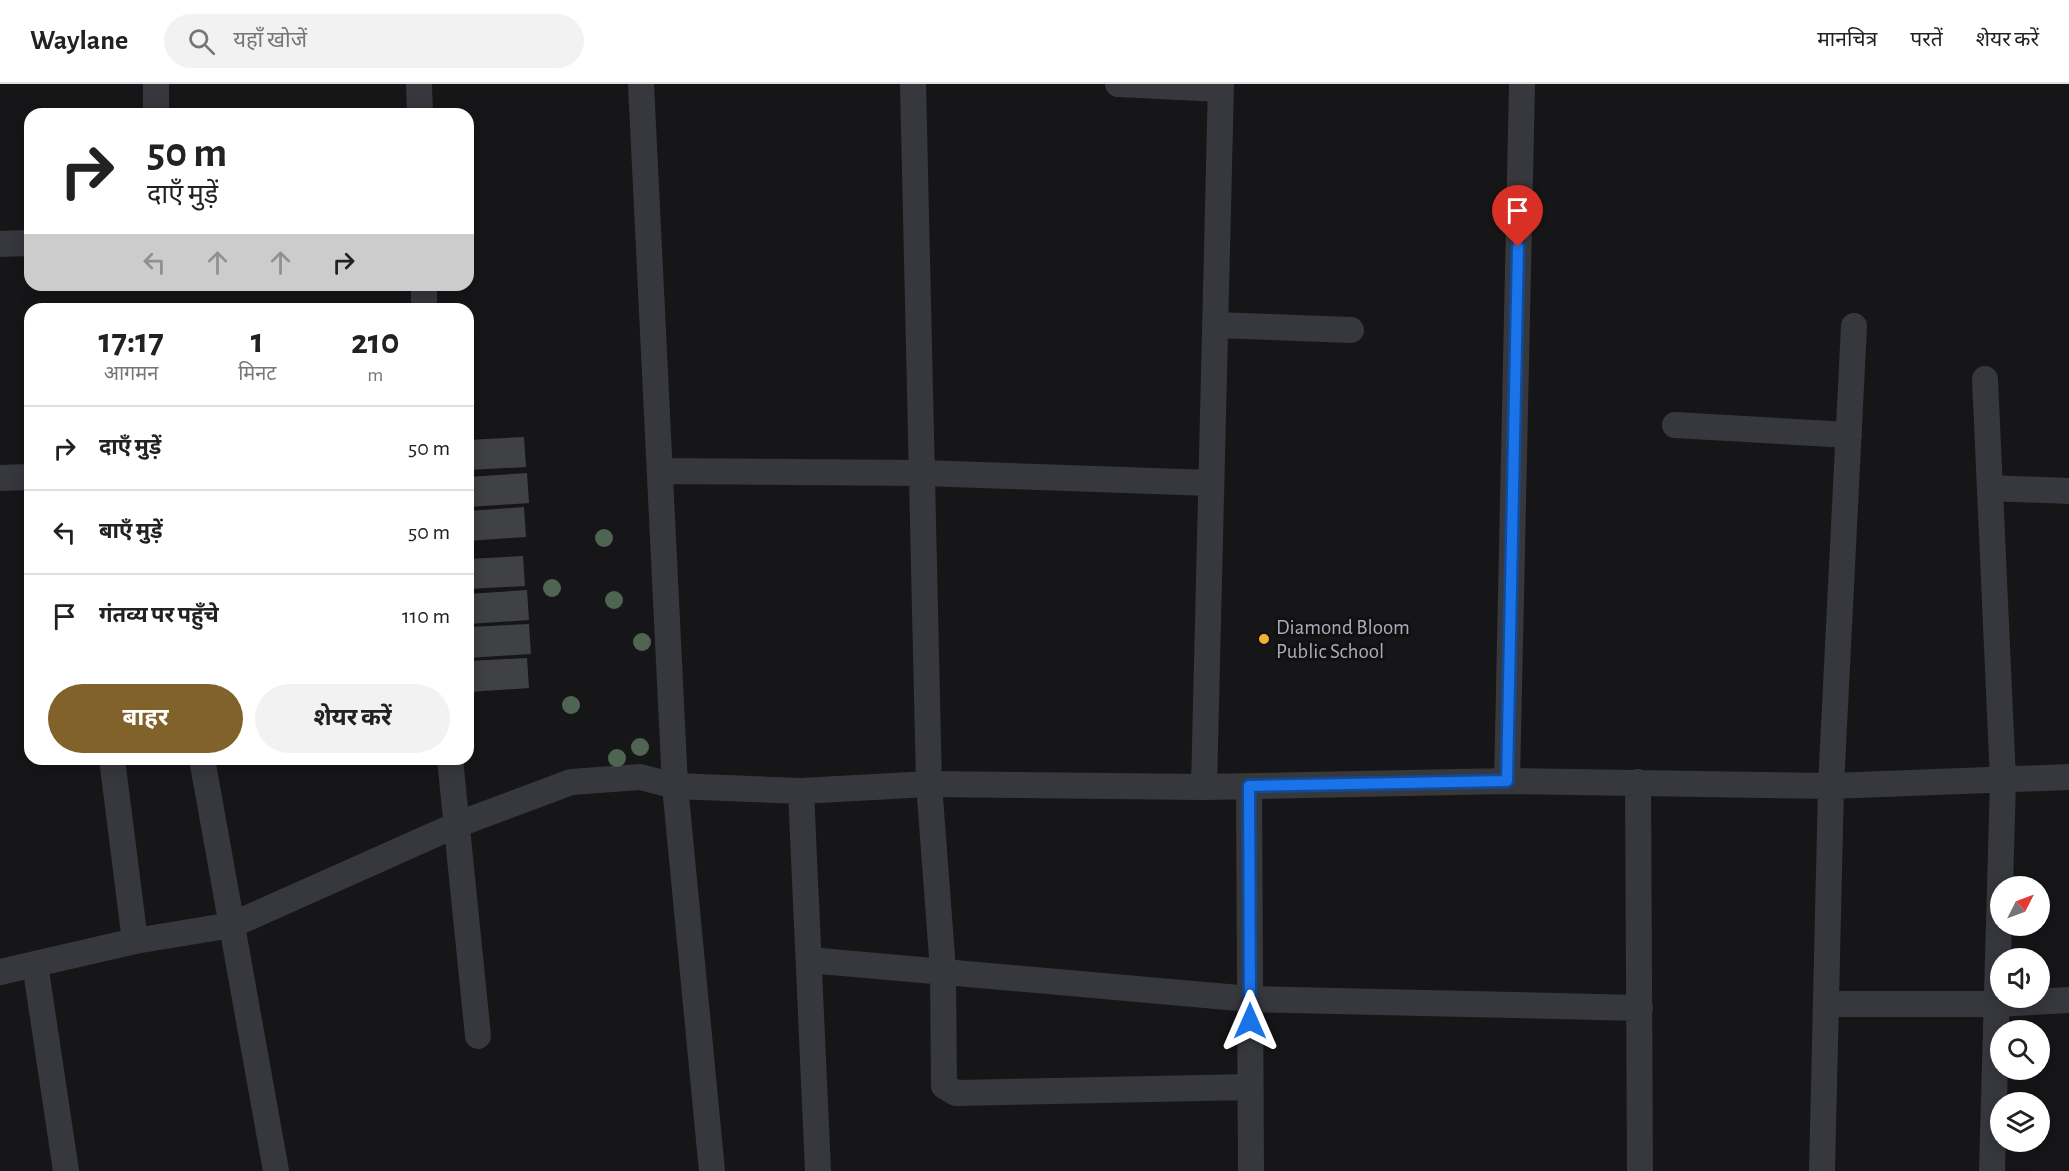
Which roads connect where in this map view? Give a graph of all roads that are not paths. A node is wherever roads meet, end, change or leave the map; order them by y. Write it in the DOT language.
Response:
graph roads {
  1 [pos="156,84"];
  2 [pos="419,84"];
  3 [pos="641,84"];
  4 [pos="913,84"];
  5 [pos="1118,84"];
  6 [pos="1522,84"];
  7 [pos="1221,87"];
  8 [pos="156,108"];
  9 [pos="420,108"];
  10 [pos="24,243"];
  11 [pos="0,244"];
  12 [pos="1215,325"];
  13 [pos="1854,326"];
  14 [pos="1351,330"];
  15 [pos="1985,379"];
  16 [pos="1675,425"];
  17 [pos="1849,435"];
  18 [pos="660,471"];
  19 [pos="922,473"];
  20 [pos="24,477"];
  21 [pos="0,478"];
  22 [pos="1211,483"];
  23 [pos="1990,488"];
  24 [pos="2069,491"];
  25 [pos="113,765"];
  26 [pos="203,765"];
  27 [pos="451,765"];
  28 [pos="2069,777"];
  29 [pos="2003,780"];
  30 [pos="1507,781"];
  31 [pos="1638,782"];
  32 [pos="929,784"];
  33 [pos="675,786"];
  34 [pos="1249,786"];
  35 [pos="1831,786"];
  36 [pos="1204,787"];
  37 [pos="801,791"];
  38 [pos="456,825"];
  39 [pos="232,925"];
  40 [pos="135,941"];
  41 [pos="1998,948"];
  42 [pos="809,960"];
  43 [pos="35,964"];
  44 [pos="943,970"];
  45 [pos="0,972"];
  46 [pos="1250,999"];
  47 [pos="2069,1000"];
  48 [pos="2050,1001"];
  49 [pos="1826,1004"];
  50 [pos="1990,1004"];
  51 [pos="1640,1008"];
  52 [pos="1997,1008"];
  53 [pos="478,1036"];
  54 [pos="1250,1087"];
  55 [pos="66,1171"];
  56 [pos="276,1171"];
  57 [pos="712,1171"];
  58 [pos="818,1171"];
  59 [pos="1251,1171"];
  60 [pos="1640,1171"];
  61 [pos="1822,1171"];
  62 [pos="1992,1171"];
  1 -- 8 [label="street"];
  2 -- 9 [label="street"];
  3 -- 18 [label="street"];
  4 -- 19 [label="street"];
  5 -- 7 [label="street"];
  6 -- 30 [label="street"];
  7 -- 12 [label="street"];
  10 -- 11 [label="street"];
  12 -- 14 [label="street"];
  12 -- 22 [label="street"];
  13 -- 17 [label="street"];
  15 -- 23 [label="street"];
  16 -- 17 [label="street"];
  17 -- 35 [label="street"];
  18 -- 19 [label="street"];
  18 -- 33 [label="street"];
  19 -- 22 [label="street"];
  19 -- 32 [label="street"];
  20 -- 21 [label="street"];
  22 -- 36 [label="street"];
  23 -- 24 [label="street"];
  23 -- 29 [label="street"];
  25 -- 40 [label="street"];
  26 -- 39 [label="street"];
  27 -- 38 [label="street"];
  28 -- 29 [label="street"];
  29 -- 35 [label="street"];
  29 -- 41 [label="street"];
  30 -- 31 [label="street"];
  30 -- 34 [label="street"];
  31 -- 35 [label="street"];
  31 -- 51 [label="street"];
  32 -- 36 [label="street"];
  32 -- 37 [label="street"];
  32 -- 44 [label="street"];
  33 -- 37 [label="street"];
  33 -- 38 [label="street"];
  33 -- 57 [label="street"];
  34 -- 36 [label="street"];
  34 -- 46 [label="street"];
  35 -- 49 [label="street"];
  37 -- 42 [label="street"];
  38 -- 39 [label="street"];
  38 -- 53 [label="street"];
  39 -- 40 [label="street"];
  39 -- 56 [label="street"];
  40 -- 43 [label="street"];
  42 -- 44 [label="street"];
  42 -- 58 [label="street"];
  43 -- 45 [label="street"];
  43 -- 55 [label="street"];
  44 -- 46 [label="street"];
  44 -- 54 [label="street"];
  46 -- 51 [label="street"];
  46 -- 54 [label="street"];
  47 -- 48 [label="street"];
  49 -- 50 [label="street"];
  49 -- 61 [label="street"];
  51 -- 60 [label="street"];
  52 -- 62 [label="street"];
  54 -- 59 [label="street"];
}
